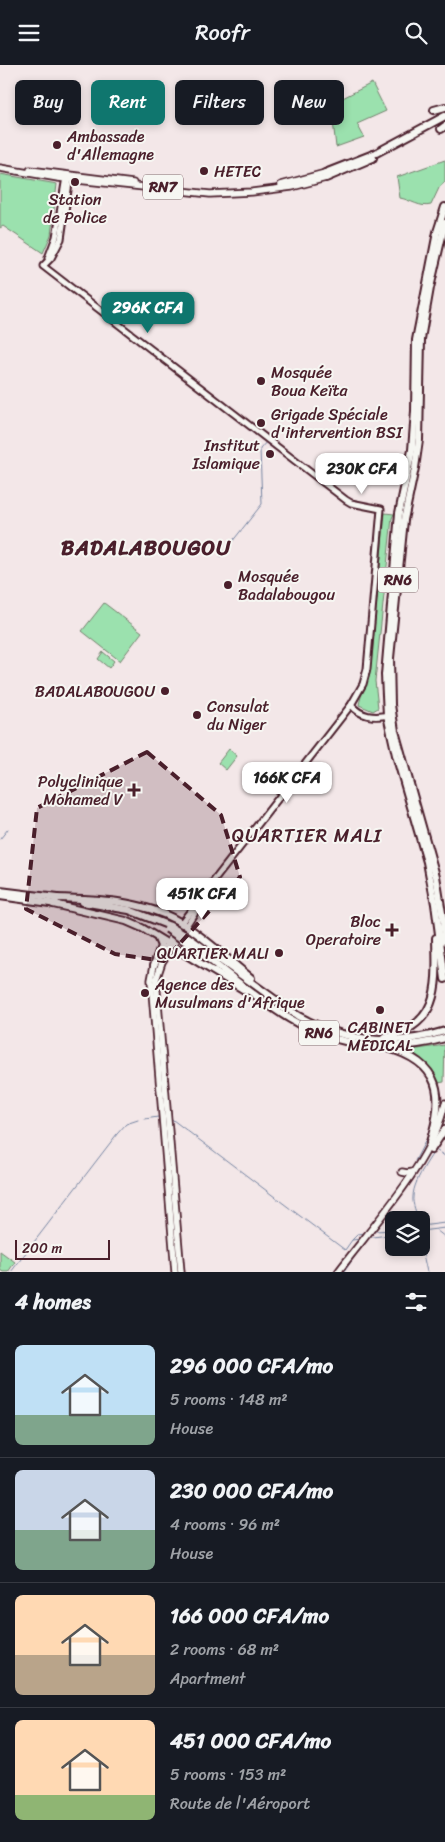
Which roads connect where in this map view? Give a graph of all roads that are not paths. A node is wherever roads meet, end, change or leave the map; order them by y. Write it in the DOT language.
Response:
graph roads {
  1 [pos="445,107"];
  2 [pos="434,110"];
  3 [pos="445,116"];
  4 [pos="445,121"];
  5 [pos="0,168"];
  6 [pos="325,175"];
  7 [pos="68,177"];
  8 [pos="445,208"];
  9 [pos="442,223"];
  10 [pos="351,705"];
  11 [pos="390,715"];
  12 [pos="0,891"];
  13 [pos="0,896"];
  14 [pos="54,901"];
  15 [pos="436,912"];
  16 [pos="444,922"];
  17 [pos="184,925"];
  18 [pos="154,935"];
  19 [pos="445,941"];
  20 [pos="169,945"];
  21 [pos="154,965"];
  22 [pos="445,979"];
  23 [pos="264,996"];
  24 [pos="445,1031"];
  25 [pos="445,1038"];
  26 [pos="377,1040"];
  27 [pos="382,1047"];
  28 [pos="445,1103"];
  29 [pos="445,1119"];
  30 [pos="445,1129"];
  31 [pos="430,1142"];
  32 [pos="431,1150"];
  33 [pos="402,1172"];
  34 [pos="413,1172"];
  35 [pos="403,1187"];
  36 [pos="175,1272"];
  37 [pos="180,1272"];
  38 [pos="338,1272"];
  1 -- 2 [label="highway"];
  3 -- 6 [label="highway, RN7"];
  4 -- 6 [label="highway, RN7"];
  5 -- 7 [label="main road, RN7"];
  6 -- 7 [label="main road, RN7"];
  7 -- 10 [label="main road"];
  8 -- 9 [label="highway, RN6"];
  9 -- 11 [label="highway, RN6"];
  10 -- 11 [label="main road"];
  10 -- 17 [label="main road"];
  11 -- 15 [label="highway, RN6"];
  11 -- 16 [label="highway, RN6"];
  12 -- 14 [label="highway, RN6"];
  13 -- 14 [label="highway, RN6"];
  14 -- 17 [label="highway"];
  14 -- 18 [label="highway"];
  14 -- 23 [label="highway, RN6, bridge"];
  15 -- 22 [label="highway"];
  15 -- 26 [label="highway, RN6"];
  16 -- 19 [label="highway, RN6"];
  17 -- 20 [label="main road"];
  17 -- 23 [label="highway"];
  18 -- 20 [label="highway"];
  18 -- 21 [label="highway"];
  20 -- 21 [label="main road"];
  20 -- 23 [label="highway"];
  20 -- 37 [label="main road"];
  21 -- 36 [label="main road"];
  23 -- 26 [label="highway, RN6"];
  23 -- 27 [label="highway, RN6"];
  24 -- 26 [label="highway"];
  25 -- 27 [label="highway, RN6"];
  27 -- 31 [label="highway"];
  28 -- 31 [label="main road"];
  29 -- 32 [label="main road"];
  30 -- 32 [label="highway"];
  31 -- 34 [label="main road"];
  32 -- 35 [label="main road"];
  33 -- 34 [label="main road"];
  34 -- 35 [label="main road"];
  35 -- 38 [label="main road"];
}
